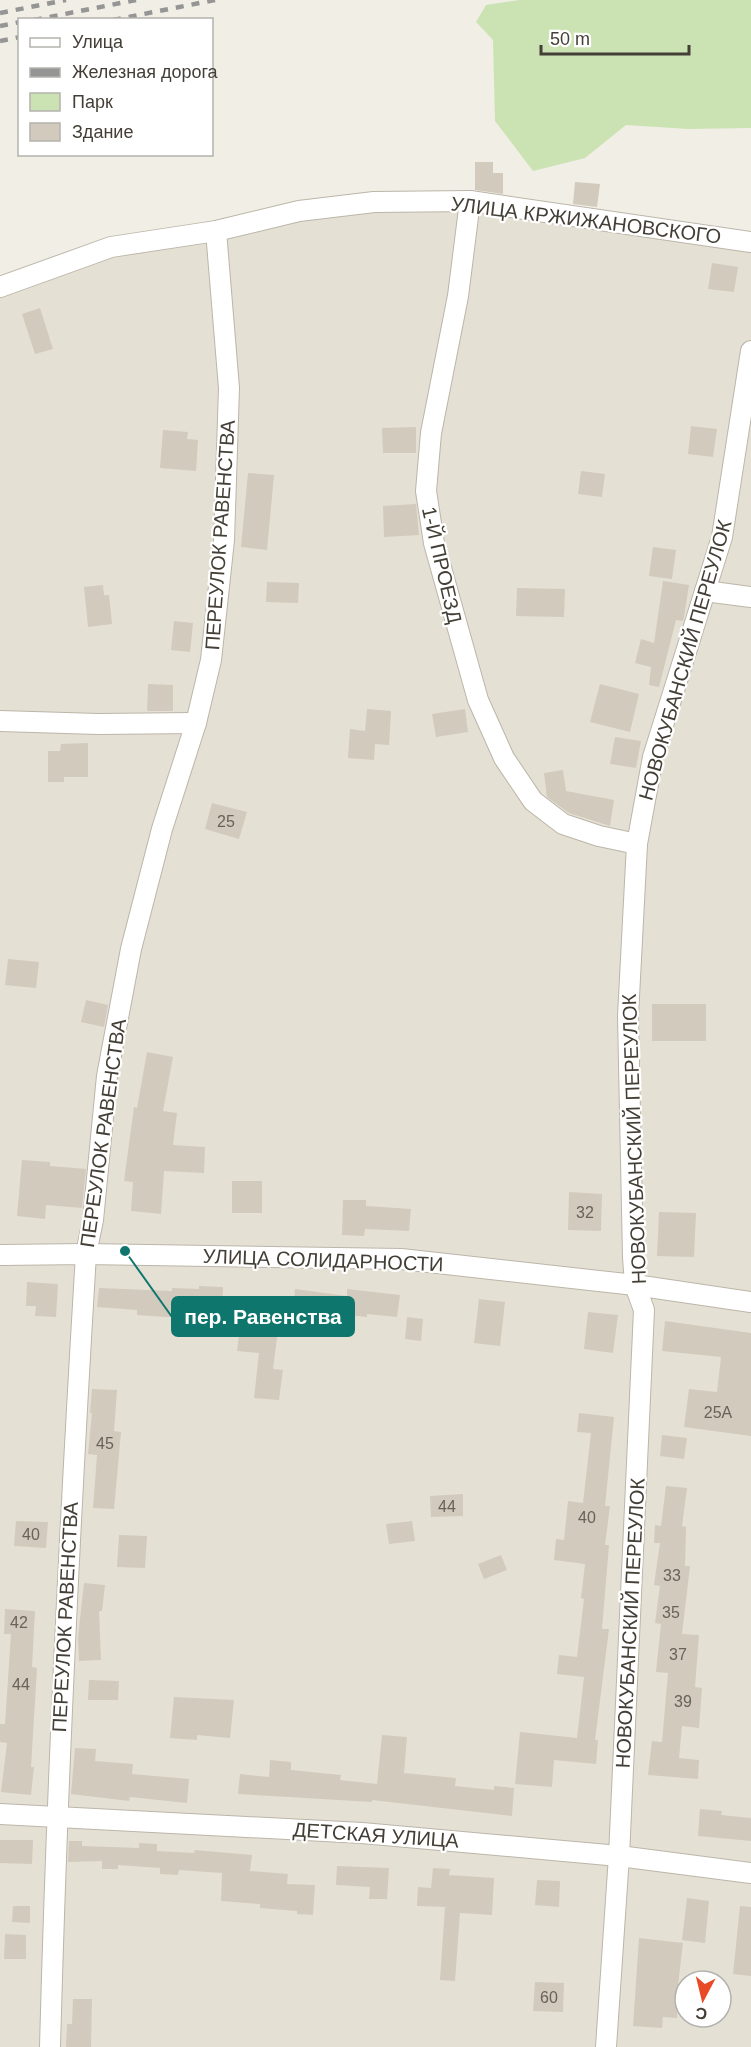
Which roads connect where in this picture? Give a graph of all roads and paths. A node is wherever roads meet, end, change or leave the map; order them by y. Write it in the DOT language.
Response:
graph roads {
  1 [pos="470,201"];
  2 [pos="216,231"];
  3 [pos="751,242"];
  4 [pos="0,287"];
  5 [pos="751,351"];
  6 [pos="705,591"];
  7 [pos="751,597"];
  8 [pos="0,721"];
  9 [pos="196,723"];
  10 [pos="637,844"];
  11 [pos="86,1254"];
  12 [pos="0,1255"];
  13 [pos="635,1285"];
  14 [pos="751,1302"];
  15 [pos="0,1814"];
  16 [pos="56,1817"];
  17 [pos="619,1856"];
  18 [pos="751,1873"];
  19 [pos="50,2047"];
  20 [pos="606,2047"];
  1 -- 2 [label="street, УЛИЦА КРЖИЖАНОВСКОГО"];
  1 -- 3 [label="street, УЛИЦА КРЖИЖАНОВСКОГО"];
  1 -- 10 [label="street, 1-Й ПРОЕЗД"];
  2 -- 4 [label="street, УЛИЦА КРЖИЖАНОВСКОГО"];
  2 -- 9 [label="street, ПЕРЕУЛОК РАВЕНСТВА"];
  5 -- 6 [label="street, НОВОКУБАНСКИЙ ПЕРЕУЛОК"];
  6 -- 7 [label="street"];
  6 -- 10 [label="street, НОВОКУБАНСКИЙ ПЕРЕУЛОК"];
  8 -- 9 [label="street"];
  9 -- 11 [label="street, ПЕРЕУЛОК РАВЕНСТВА"];
  10 -- 13 [label="street, НОВОКУБАНСКИЙ ПЕРЕУЛОК"];
  11 -- 12 [label="street, УЛИЦА СОЛИДАРНОСТИ"];
  11 -- 13 [label="street, УЛИЦА СОЛИДАРНОСТИ"];
  11 -- 16 [label="street, ПЕРЕУЛОК РАВЕНСТВА"];
  13 -- 14 [label="street, УЛИЦА СОЛИДАРНОСТИ"];
  13 -- 17 [label="street, НОВОКУБАНСКИЙ ПЕРЕУЛОК"];
  15 -- 16 [label="street, ДЕТСКАЯ УЛИЦА"];
  16 -- 17 [label="street, ДЕТСКАЯ УЛИЦА"];
  16 -- 19 [label="street, ПЕРЕУЛОК РАВЕНСТВА"];
  17 -- 18 [label="street, ДЕТСКАЯ УЛИЦА"];
  17 -- 20 [label="street, НОВОКУБАНСКИЙ ПЕРЕУЛОК"];
}
